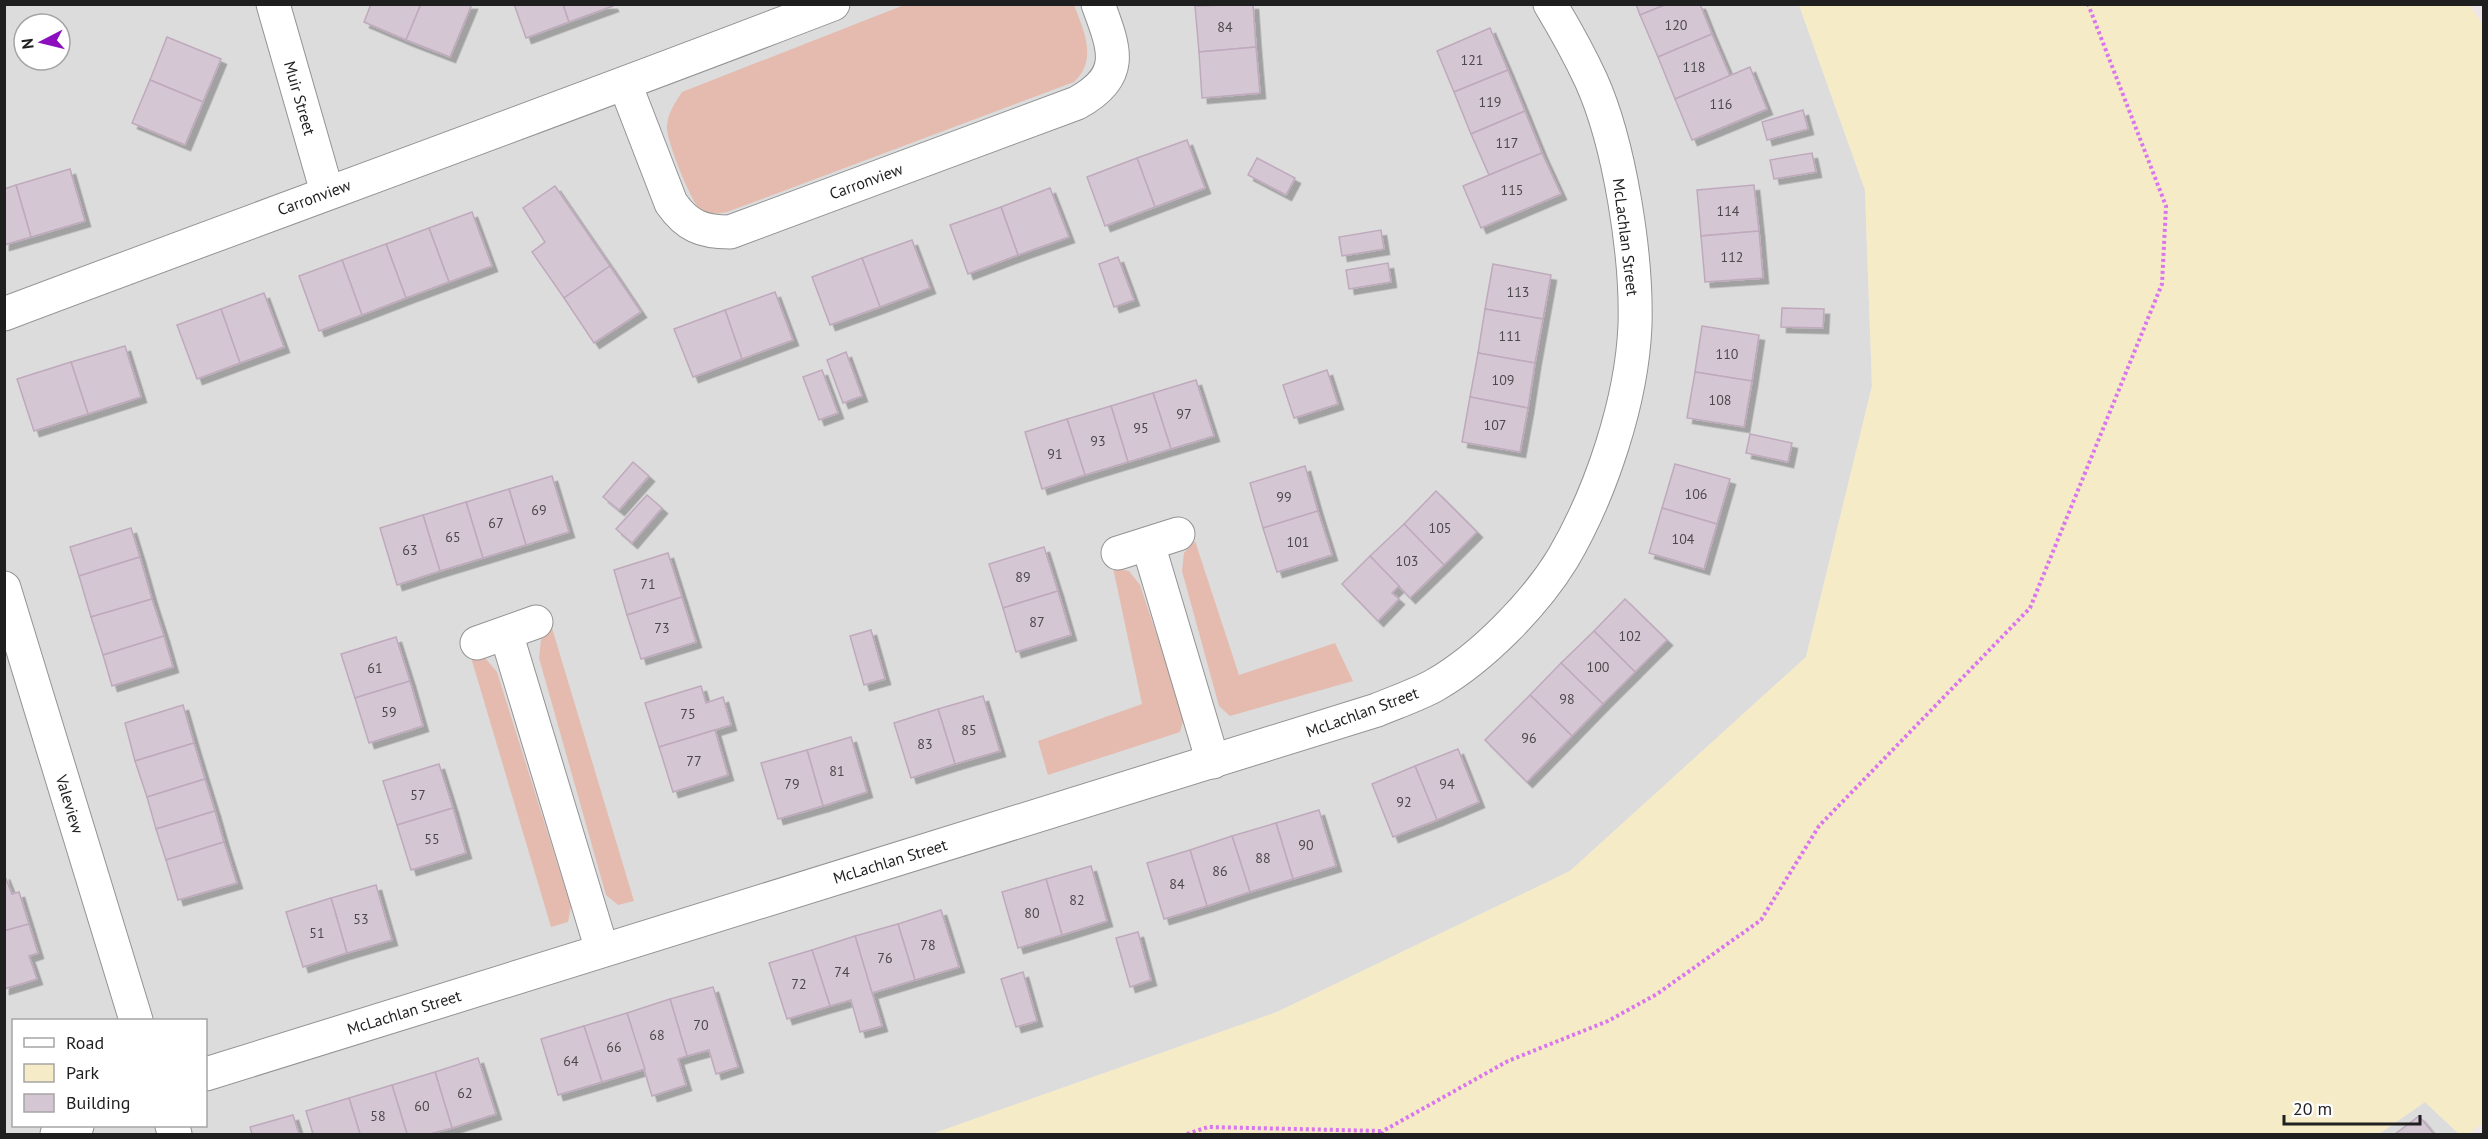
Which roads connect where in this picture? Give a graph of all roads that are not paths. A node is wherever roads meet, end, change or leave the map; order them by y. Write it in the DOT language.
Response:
graph roads {
  1 [pos="273,4"];
  2 [pos="833,4"];
  3 [pos="1098,4"];
  4 [pos="1550,4"];
  5 [pos="625,84"];
  6 [pos="327,192"];
  7 [pos="4,314"];
  8 [pos="1148,543"];
  9 [pos="4,588"];
  10 [pos="506,633"];
  11 [pos="1213,762"];
  12 [pos="602,950"];
  13 [pos="136,1019"];
  14 [pos="207,1074"];
  15 [pos="73,1127"];
  16 [pos="57,1134"];
  1 -- 6 [label="street, Muir Street"];
  2 -- 5 [label="street, Carronview"];
  3 -- 5 [label="street, Carronview"];
  4 -- 11 [label="street, McLachlan Street"];
  5 -- 6 [label="street, Carronview"];
  6 -- 7 [label="street, Carronview"];
  8 -- 11 [label="street"];
  9 -- 13 [label="street, Valeview"];
  10 -- 12 [label="street"];
  11 -- 12 [label="street, McLachlan Street"];
  12 -- 14 [label="street, McLachlan Street"];
  15 -- 16 [label="street"];
}
